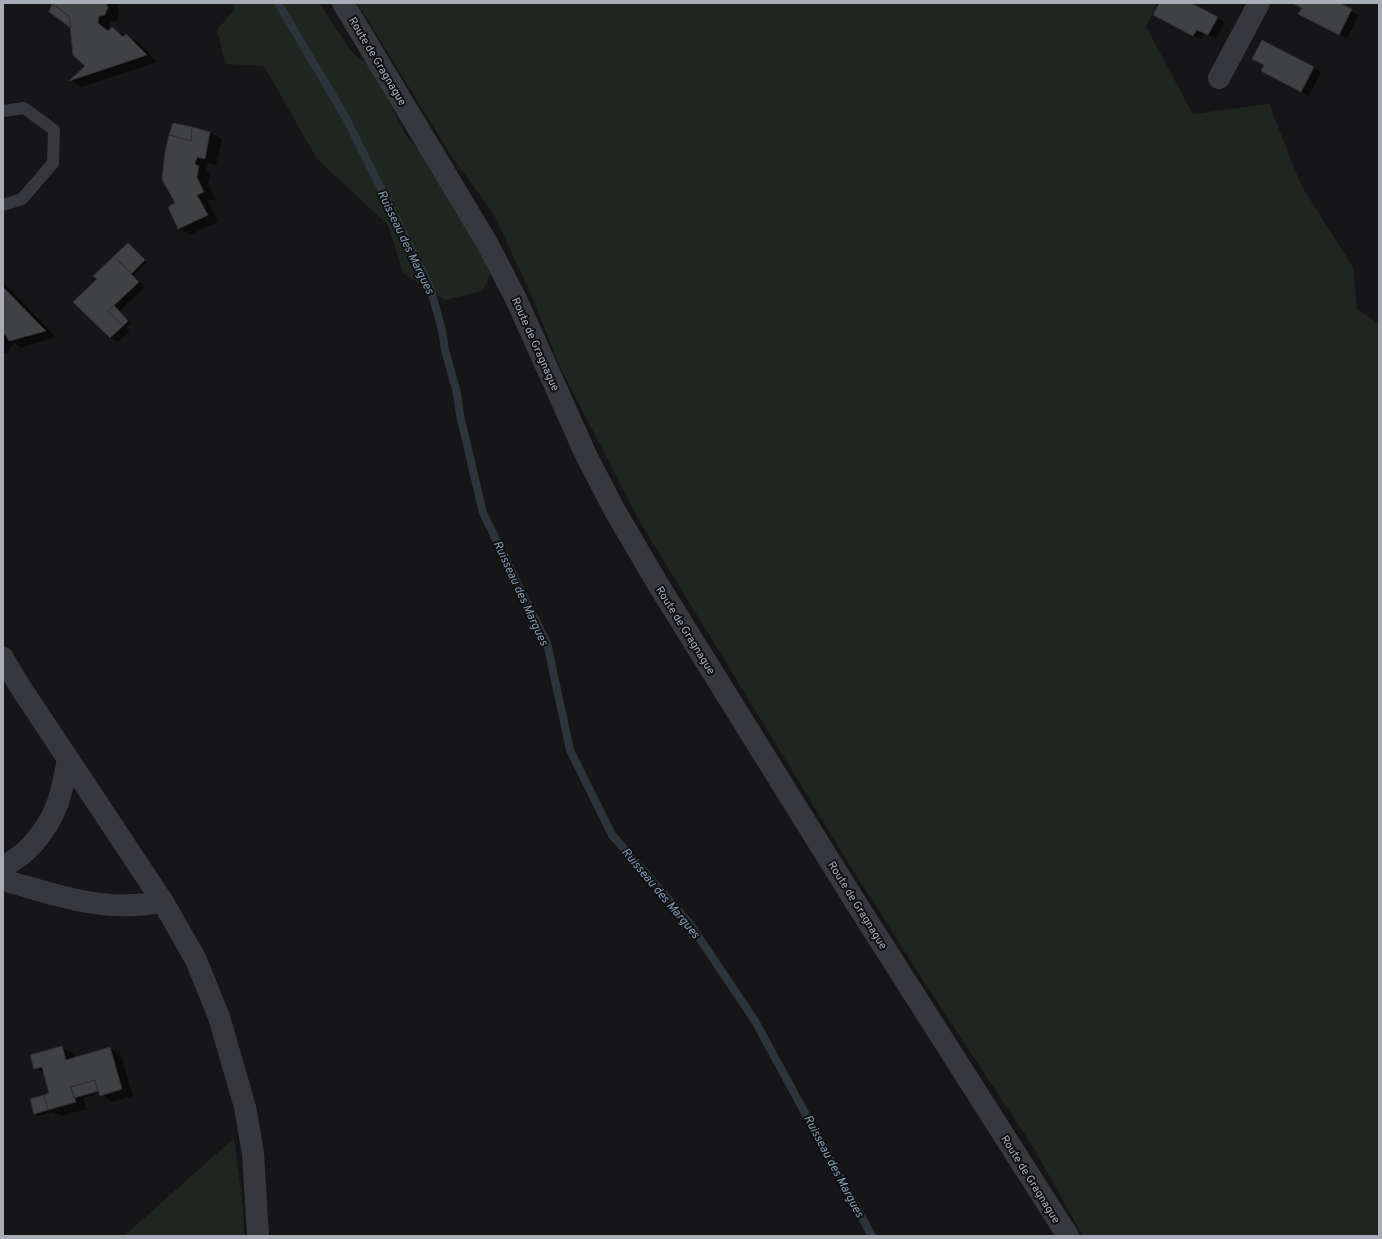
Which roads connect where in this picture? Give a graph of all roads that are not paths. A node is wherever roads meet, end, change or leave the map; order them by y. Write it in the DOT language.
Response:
graph roads {
  1 [pos="343,3"];
  2 [pos="1258,3"];
  3 [pos="1219,78"];
  4 [pos="3,111"];
  5 [pos="3,206"];
  6 [pos="3,658"];
  7 [pos="68,759"];
  8 [pos="3,866"];
  9 [pos="3,880"];
  10 [pos="163,902"];
  11 [pos="258,1236"];
  12 [pos="1068,1236"];
  1 -- 12 [label="street, Route de Gragnague"];
  2 -- 3 [label="street"];
  4 -- 5 [label="lane"];
  6 -- 7 [label="street"];
  7 -- 8 [label="street"];
  7 -- 10 [label="street"];
  9 -- 10 [label="street"];
  10 -- 11 [label="street"];
}
